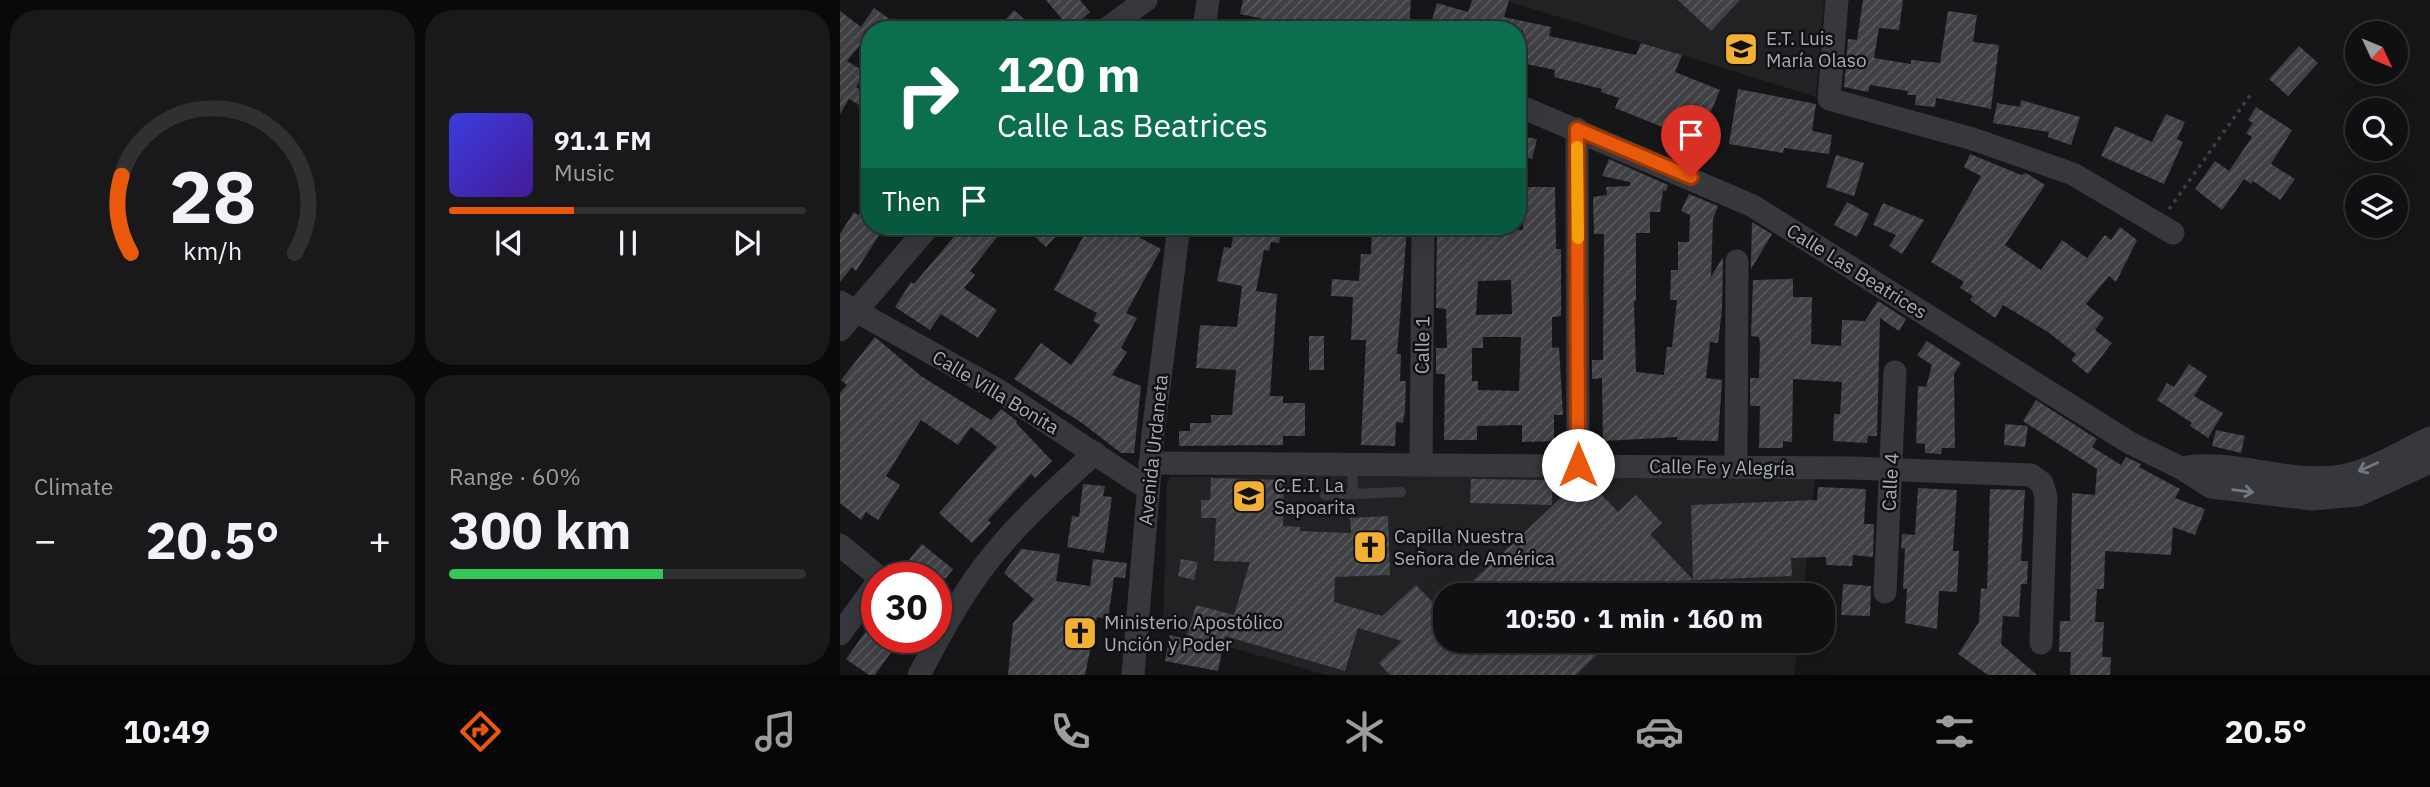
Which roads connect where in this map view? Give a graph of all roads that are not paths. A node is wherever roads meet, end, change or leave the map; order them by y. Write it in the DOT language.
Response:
graph roads {
  1 [pos="1146,0"];
  2 [pos="1208,0"];
  3 [pos="1837,0"];
  4 [pos="1117,21"];
  5 [pos="1205,21"];
  6 [pos="1526,109"];
  7 [pos="1577,129"];
  8 [pos="2165,228"];
  9 [pos="920,235"];
  10 [pos="1179,235"];
  11 [pos="1423,235"];
  12 [pos="1737,261"];
  13 [pos="848,307"];
  14 [pos="840,330"];
  15 [pos="1895,372"];
  16 [pos="2430,438"];
  17 [pos="1095,453"];
  18 [pos="2430,462"];
  19 [pos="1150,463"];
  20 [pos="1352,464"];
  21 [pos="1421,464"];
  22 [pos="1578,465"];
  23 [pos="1736,467"];
  24 [pos="2181,468"];
  25 [pos="1890,469"];
  26 [pos="1148,489"];
  27 [pos="1402,492"];
  28 [pos="1353,494"];
  29 [pos="1325,495"];
  30 [pos="840,545"];
  31 [pos="861,562"];
  32 [pos="1885,592"];
  33 [pos="861,605"];
  34 [pos="952,611"];
  35 [pos="840,634"];
  36 [pos="2041,643"];
  37 [pos="929,653"];
  38 [pos="919,675"];
  39 [pos="1133,675"];
  1 -- 4 [label="street"];
  2 -- 5 [label="street"];
  3 -- 8 [label="street"];
  6 -- 7 [label="street, Calle Las Beatrices"];
  7 -- 22 [label="street"];
  7 -- 24 [label="street, Calle Las Beatrices"];
  9 -- 13 [label="street"];
  10 -- 19 [label="street, Avenida Urdaneta"];
  11 -- 21 [label="street, Calle 1"];
  12 -- 23 [label="street"];
  13 -- 14 [label="street"];
  13 -- 17 [label="street, Calle Villa Bonita"];
  15 -- 25 [label="street, Calle 4"];
  16 -- 24 [label="street, Calle Las Beatrices, one-way"];
  17 -- 26 [label="street, Calle Villa Bonita"];
  17 -- 34 [label="street"];
  24 -- 18 [label="street, Calle Las Beatrices, one-way"];
  19 -- 20 [label="street, Calle Fe y Alegría"];
  19 -- 26 [label="street, Avenida Urdaneta"];
  20 -- 21 [label="street, Calle Fe y Alegría"];
  20 -- 28 [label="lane"];
  21 -- 22 [label="street, Calle Fe y Alegría"];
  22 -- 23 [label="street, Calle Fe y Alegría"];
  23 -- 25 [label="street, Calle Fe y Alegría"];
  25 -- 32 [label="street, Calle 4"];
  25 -- 36 [label="street, Calle Fe y Alegría"];
  26 -- 39 [label="street, Avenida Urdaneta"];
  27 -- 28 [label="lane"];
  28 -- 29 [label="lane"];
  30 -- 31 [label="street"];
  33 -- 35 [label="street"];
  37 -- 38 [label="street"];
}
